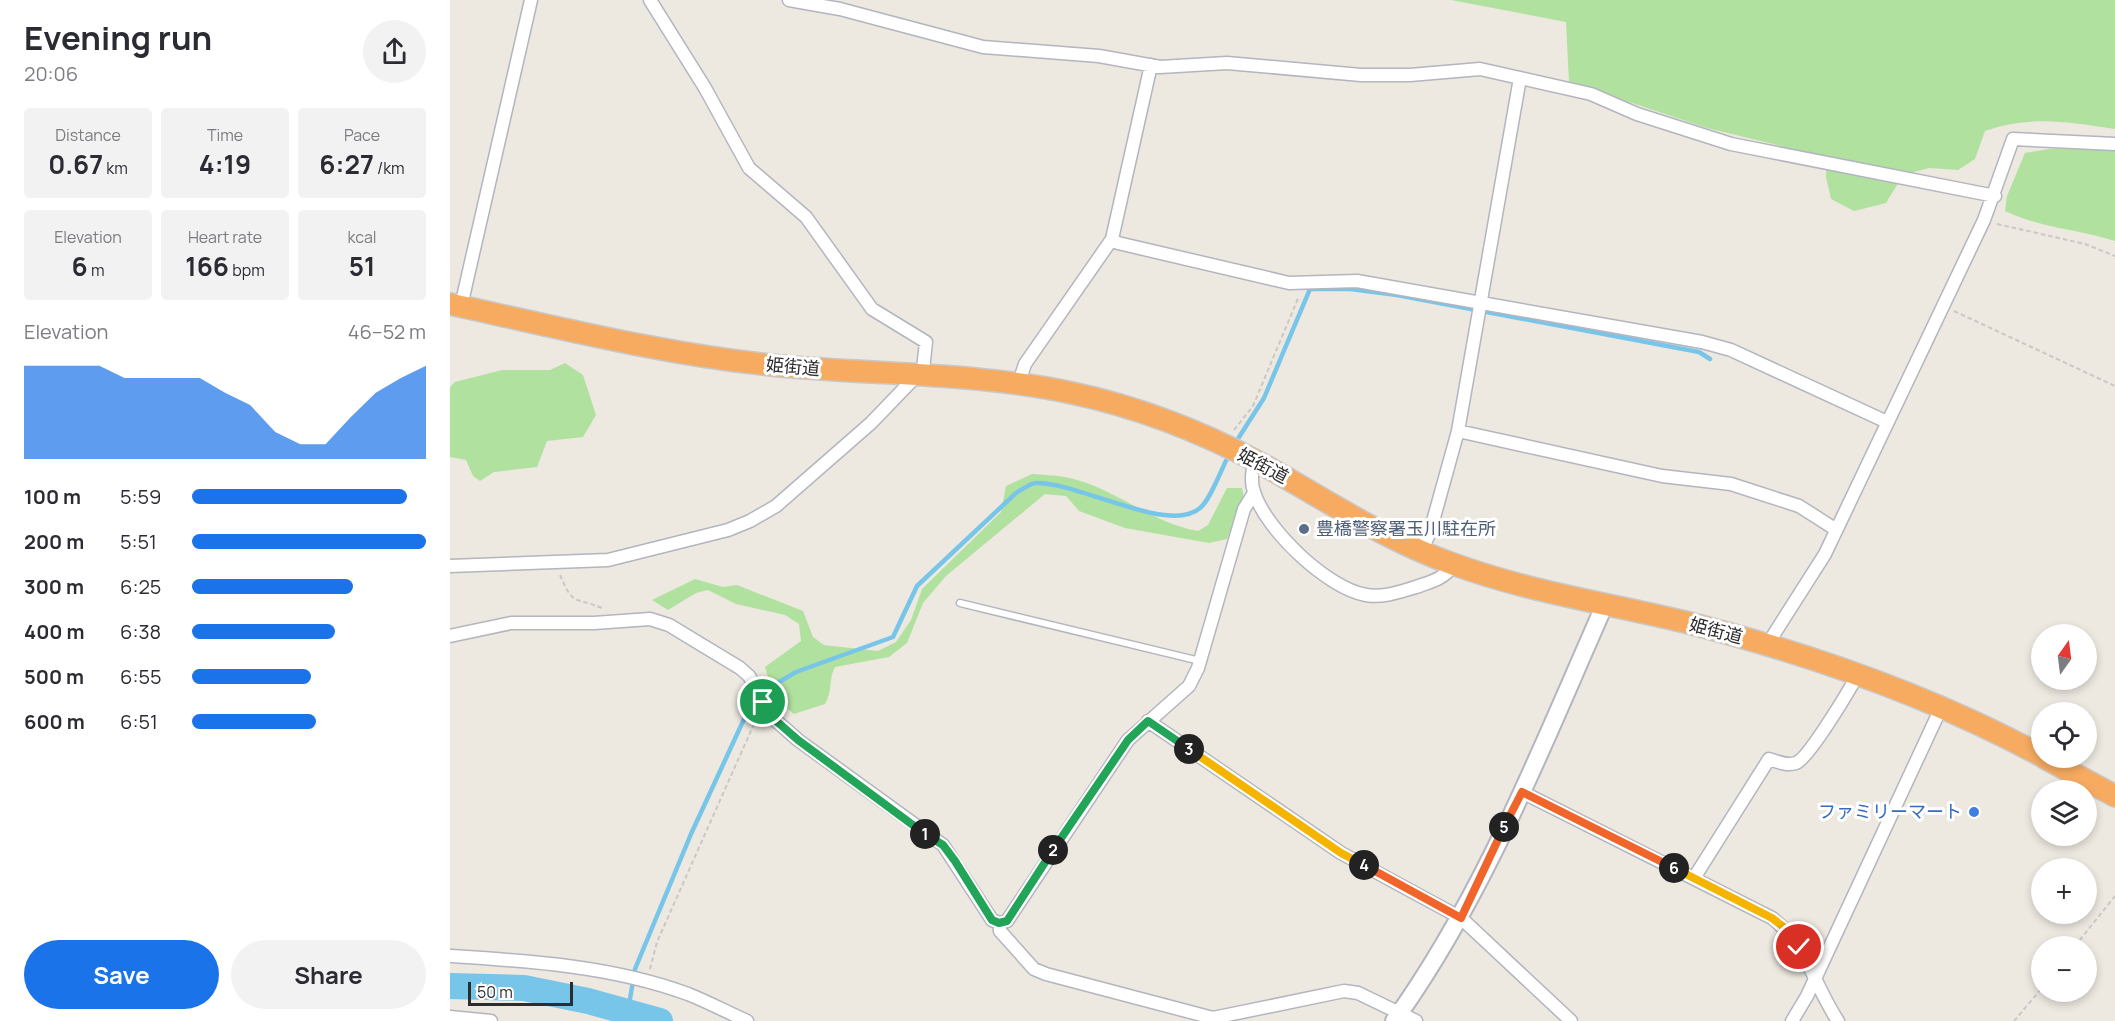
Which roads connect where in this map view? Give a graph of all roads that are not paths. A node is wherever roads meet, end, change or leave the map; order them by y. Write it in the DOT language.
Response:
graph roads {
  1 [pos="531,0"];
  2 [pos="650,0"];
  3 [pos="789,0"];
  4 [pos="1151,65"];
  5 [pos="1520,78"];
  6 [pos="2115,144"];
  7 [pos="1995,196"];
  8 [pos="1112,239"];
  9 [pos="455,305"];
  10 [pos="1479,309"];
  11 [pos="915,376"];
  12 [pos="1018,384"];
  13 [pos="1887,422"];
  14 [pos="1458,431"];
  15 [pos="1236,451"];
  16 [pos="1254,492"];
  17 [pos="1835,529"];
  18 [pos="1421,552"];
  19 [pos="1454,565"];
  20 [pos="450,566"];
  21 [pos="960,603"];
  22 [pos="1605,604"];
  23 [pos="450,636"];
  24 [pos="1767,645"];
  25 [pos="1200,661"];
  26 [pos="1858,674"];
  27 [pos="1941,708"];
  28 [pos="1148,721"];
  29 [pos="2031,751"];
  30 [pos="2063,768"];
  31 [pos="1522,792"];
  32 [pos="2115,796"];
  33 [pos="1694,879"];
  34 [pos="1461,918"];
  35 [pos="999,923"];
  36 [pos="450,956"];
  37 [pos="1815,977"];
  38 [pos="450,1017"];
  39 [pos="1397,1017"];
  40 [pos="490,1021"];
  41 [pos="747,1021"];
  42 [pos="1416,1021"];
  43 [pos="1570,1021"];
  44 [pos="1792,1021"];
  45 [pos="1838,1021"];
  1 -- 9 [label="street"];
  2 -- 11 [label="street"];
  3 -- 4 [label="street"];
  4 -- 5 [label="street"];
  4 -- 8 [label="street"];
  5 -- 7 [label="street"];
  5 -- 10 [label="street"];
  6 -- 7 [label="street"];
  7 -- 13 [label="street"];
  8 -- 10 [label="street"];
  8 -- 12 [label="street"];
  9 -- 11 [label="highway, 姫街道"];
  10 -- 13 [label="street"];
  10 -- 14 [label="street"];
  11 -- 12 [label="highway, 姫街道"];
  11 -- 20 [label="street"];
  12 -- 15 [label="highway, 姫街道"];
  13 -- 17 [label="street"];
  14 -- 17 [label="street"];
  14 -- 18 [label="street"];
  15 -- 16 [label="street"];
  15 -- 18 [label="highway, 姫街道"];
  16 -- 19 [label="street"];
  16 -- 25 [label="street"];
  17 -- 24 [label="street"];
  18 -- 19 [label="highway, 姫街道"];
  19 -- 22 [label="highway, 姫街道"];
  21 -- 25 [label="lane"];
  22 -- 24 [label="highway, 姫街道"];
  22 -- 31 [label="street"];
  23 -- 35 [label="street"];
  24 -- 26 [label="highway, 姫街道"];
  25 -- 28 [label="street"];
  26 -- 27 [label="highway, 姫街道"];
  26 -- 33 [label="street"];
  27 -- 29 [label="highway, 姫街道"];
  27 -- 37 [label="street"];
  28 -- 34 [label="street"];
  28 -- 35 [label="street"];
  30 -- 32 [label="highway, 姫街道"];
  31 -- 33 [label="street"];
  31 -- 34 [label="street"];
  33 -- 37 [label="street"];
  34 -- 39 [label="street"];
  34 -- 43 [label="street"];
  35 -- 39 [label="street"];
  36 -- 41 [label="street"];
  37 -- 44 [label="street"];
  37 -- 45 [label="street"];
  38 -- 40 [label="street"];
  39 -- 42 [label="street"];
}
